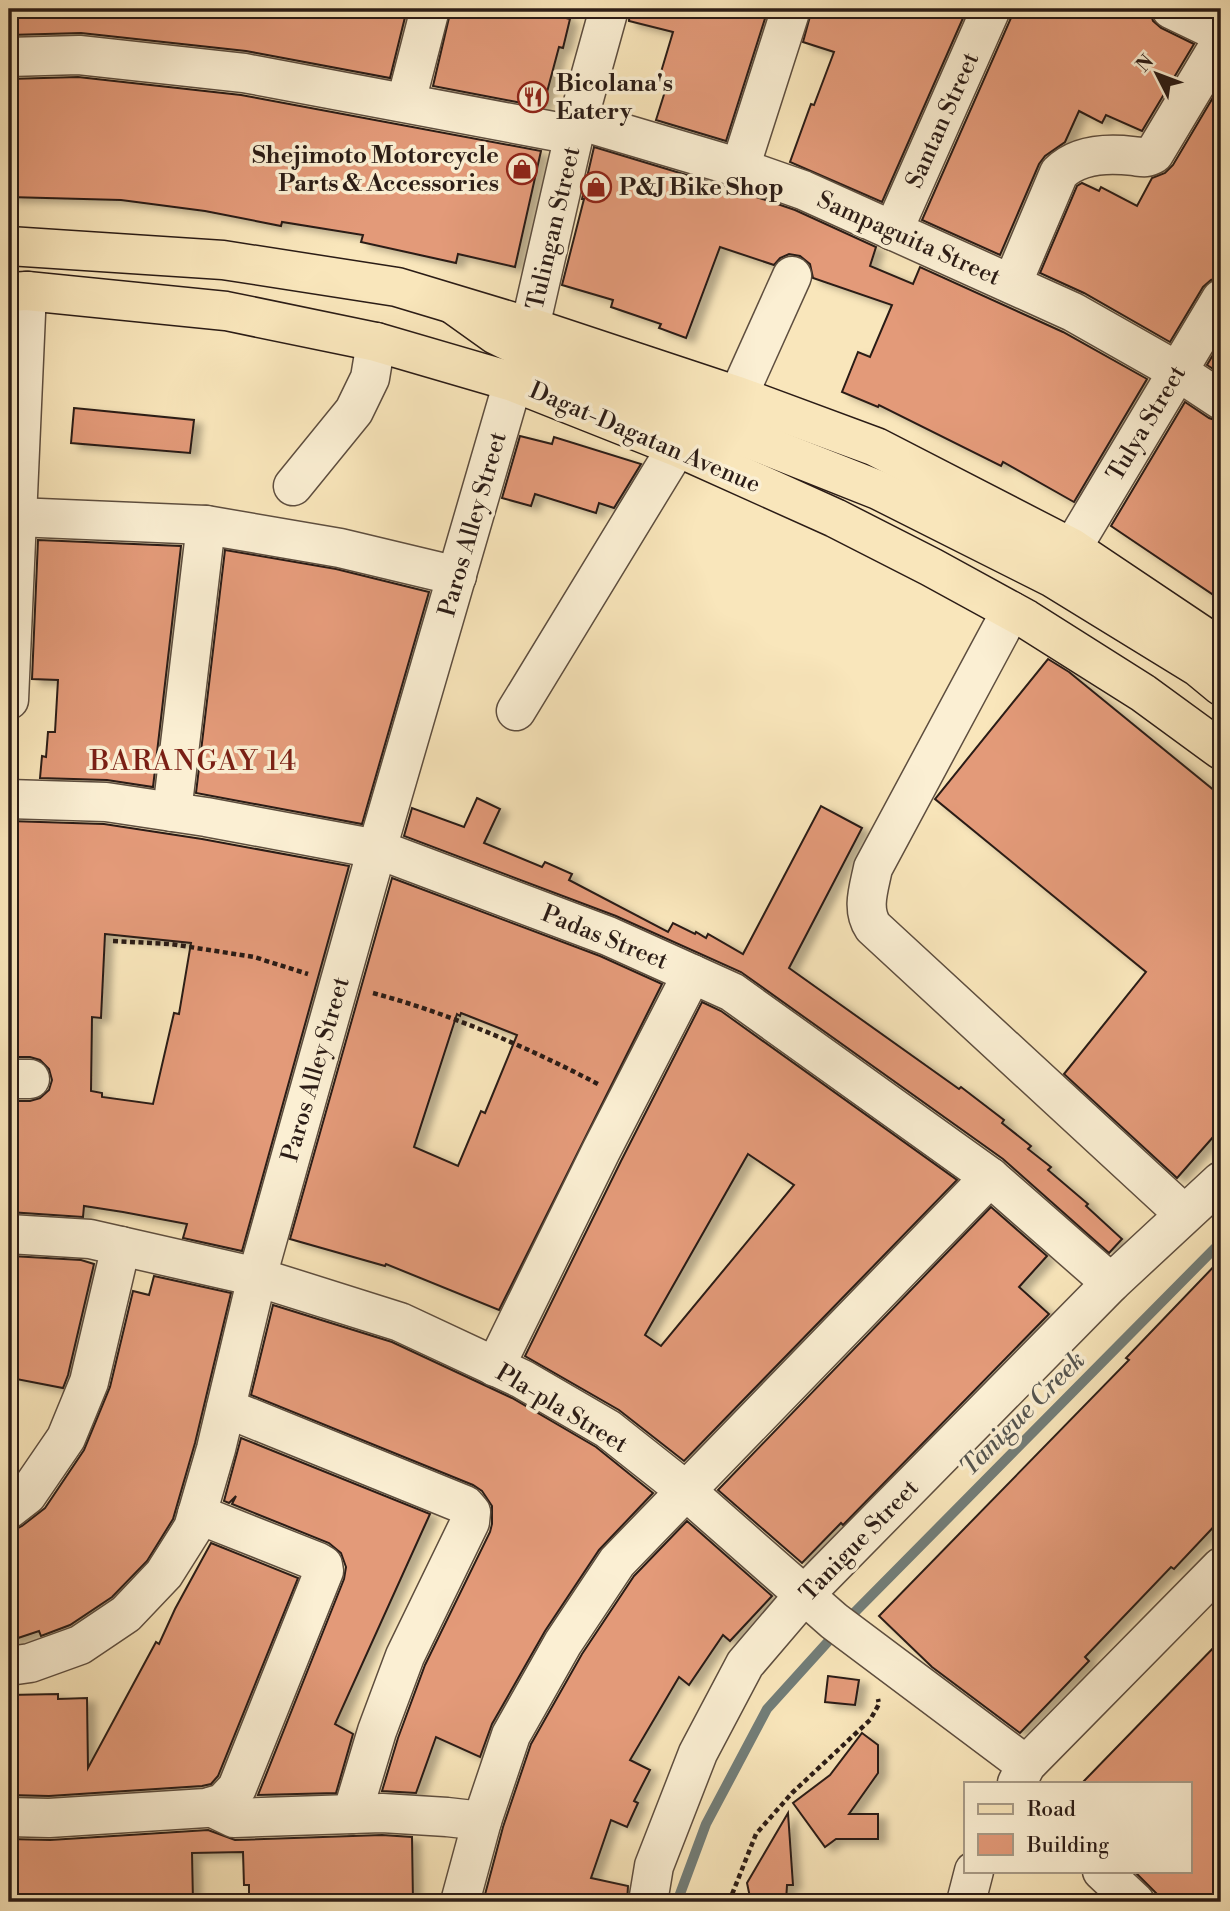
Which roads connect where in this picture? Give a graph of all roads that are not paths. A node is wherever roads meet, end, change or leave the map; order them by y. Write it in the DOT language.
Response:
graph roads {
  1 [pos="429,9"];
  2 [pos="609,9"];
  3 [pos="791,9"];
  4 [pos="991,9"];
  5 [pos="1171,9"];
  6 [pos="1221,33"];
  7 [pos="1221,42"];
  8 [pos="9,57"];
  9 [pos="406,102"];
  10 [pos="576,128"];
  11 [pos="740,168"];
  12 [pos="892,232"];
  13 [pos="9,246"];
  14 [pos="792,276"];
  15 [pos="1012,284"];
  16 [pos="18,292"];
  17 [pos="1221,299"];
  18 [pos="454,305"];
  19 [pos="530,327"];
  20 [pos="376,342"];
  21 [pos="1177,371"];
  22 [pos="513,382"];
  23 [pos="738,396"];
  24 [pos="1221,400"];
  25 [pos="677,447"];
  26 [pos="293,486"];
  27 [pos="16,517"];
  28 [pos="205,526"];
  29 [pos="1072,548"];
  30 [pos="457,576"];
  31 [pos="1010,611"];
  32 [pos="1221,648"];
  33 [pos="1221,686"];
  34 [pos="9,700"];
  35 [pos="516,711"];
  36 [pos="1221,750"];
  37 [pos="9,799"];
  38 [pos="173,812"];
  39 [pos="377,849"];
  40 [pos="692,974"];
  41 [pos="990,1177"];
  42 [pos="1208,1201"];
  43 [pos="9,1234"];
  44 [pos="121,1246"];
  45 [pos="257,1277"];
  46 [pos="1111,1283"];
  47 [pos="495,1367"];
  48 [pos="226,1408"];
  49 [pos="685,1490"];
  50 [pos="9,1509"];
  51 [pos="197,1514"];
  52 [pos="1221,1567"];
  53 [pos="804,1595"];
  54 [pos="9,1666"];
  55 [pos="1022,1774"];
  56 [pos="211,1807"];
  57 [pos="352,1814"];
  58 [pos="9,1817"];
  59 [pos="482,1821"];
  60 [pos="974,1872"];
  61 [pos="1103,1872"];
  62 [pos="460,1902"];
  63 [pos="648,1902"];
  64 [pos="966,1902"];
  65 [pos="1135,1902"];
  1 -- 9 [label="street"];
  2 -- 10 [label="street, Tulingan Street"];
  3 -- 11 [label="street"];
  4 -- 12 [label="street, Santan Street"];
  5 -- 6 [label="street"];
  7 -- 15 [label="street"];
  8 -- 9 [label="street, Sampaguita Street"];
  9 -- 10 [label="street, Sampaguita Street"];
  10 -- 11 [label="street, Sampaguita Street"];
  10 -- 19 [label="street, Tulingan Street"];
  11 -- 12 [label="street, Sampaguita Street"];
  12 -- 15 [label="street, Sampaguita Street"];
  13 -- 18 [label="main road"];
  14 -- 23 [label="street"];
  15 -- 21 [label="street, Sampaguita Street"];
  16 -- 20 [label="main road, Dagat-Dagatan Avenue"];
  16 -- 27 [label="street"];
  17 -- 21 [label="street, Tulya Street"];
  18 -- 19 [label="main road"];
  18 -- 33 [label="main road"];
  19 -- 23 [label="main road"];
  20 -- 22 [label="main road, Dagat-Dagatan Avenue"];
  20 -- 26 [label="street"];
  21 -- 24 [label="street, Sampaguita Street"];
  21 -- 29 [label="street, Tulya Street"];
  22 -- 25 [label="main road, Dagat-Dagatan Avenue"];
  22 -- 30 [label="street, Paros Alley Street"];
  23 -- 29 [label="main road"];
  25 -- 31 [label="main road, Dagat-Dagatan Avenue"];
  25 -- 35 [label="street"];
  27 -- 28 [label="street"];
  27 -- 34 [label="street"];
  28 -- 30 [label="street"];
  28 -- 38 [label="street"];
  29 -- 32 [label="main road"];
  30 -- 39 [label="street, Paros Alley Street"];
  31 -- 36 [label="main road, Dagat-Dagatan Avenue"];
  31 -- 42 [label="street"];
  37 -- 38 [label="street, Padas Street"];
  38 -- 39 [label="street, Padas Street"];
  39 -- 40 [label="street, Padas Street"];
  39 -- 45 [label="street, Paros Alley Street"];
  40 -- 41 [label="street, Padas Street"];
  40 -- 47 [label="street"];
  41 -- 46 [label="street, Padas Street"];
  41 -- 49 [label="street"];
  42 -- 46 [label="street, Tanigue Street"];
  43 -- 44 [label="street, Pla-pla Street"];
  44 -- 45 [label="street, Pla-pla Street"];
  44 -- 50 [label="street"];
  45 -- 47 [label="street, Pla-pla Street"];
  45 -- 48 [label="street, Paros Alley Street"];
  46 -- 53 [label="street, Tanigue Street"];
  47 -- 49 [label="street, Pla-pla Street"];
  48 -- 51 [label="street, Paros Alley Street"];
  48 -- 57 [label="street"];
  49 -- 53 [label="street, Pla-pla Street"];
  49 -- 59 [label="street"];
  51 -- 54 [label="street, Paros Alley Street"];
  51 -- 56 [label="street"];
  52 -- 55 [label="street"];
  53 -- 55 [label="street, Pla-pla Street"];
  53 -- 63 [label="street, Tanigue Street"];
  56 -- 57 [label="street"];
  56 -- 58 [label="street"];
  57 -- 59 [label="street"];
  59 -- 62 [label="street"];
  60 -- 64 [label="street"];
  61 -- 65 [label="street"];
}
